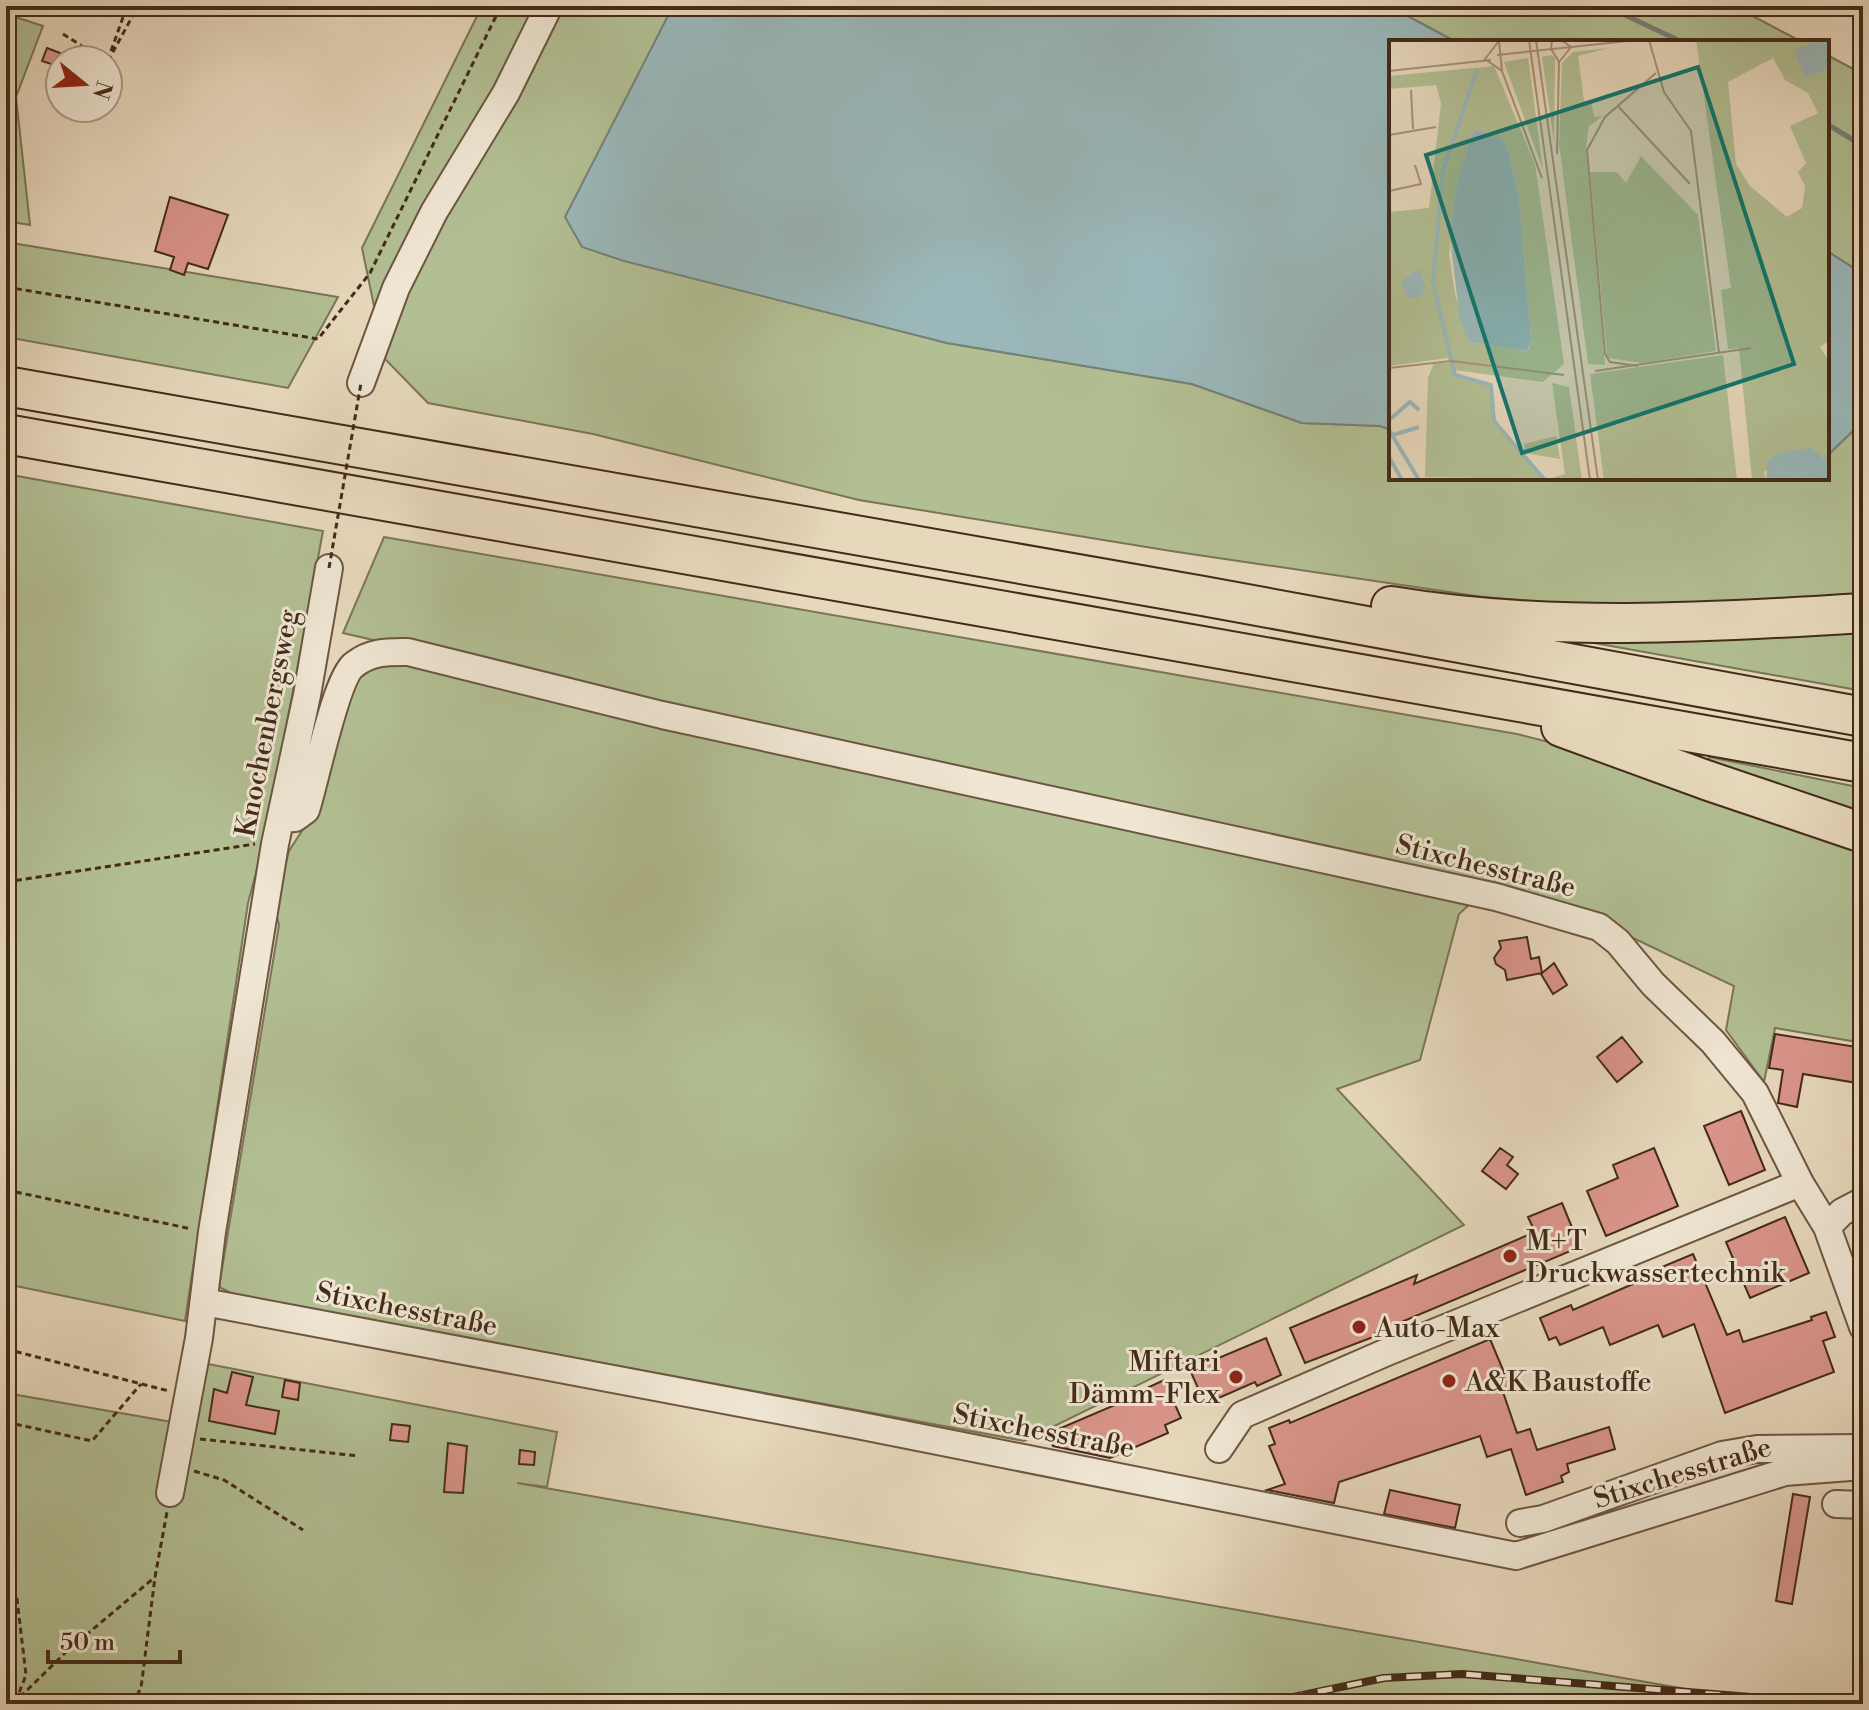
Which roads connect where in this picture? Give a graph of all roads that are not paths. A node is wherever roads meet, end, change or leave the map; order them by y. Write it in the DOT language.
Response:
graph roads {
  1 [pos="549,6"];
  2 [pos="361,383"];
  3 [pos="6,386"];
  4 [pos="6,434"];
  5 [pos="329,568"];
  6 [pos="1203,596"];
  7 [pos="1863,613"];
  8 [pos="1510,699"];
  9 [pos="1863,717"];
  10 [pos="1863,763"];
  11 [pos="278,832"];
  12 [pos="1863,833"];
  13 [pos="1800,1183"];
  14 [pos="1863,1201"];
  15 [pos="1827,1227"];
  16 [pos="204,1302"];
  17 [pos="1863,1327"];
  18 [pos="1863,1448"];
  19 [pos="1219,1449"];
  20 [pos="1863,1466"];
  21 [pos="170,1493"];
  22 [pos="1836,1504"];
  23 [pos="1863,1505"];
  24 [pos="1520,1523"];
  1 -- 2 [label="street"];
  3 -- 6 [label="highway"];
  4 -- 8 [label="highway"];
  5 -- 11 [label="street, Knochenbergsweg"];
  6 -- 7 [label="highway"];
  6 -- 9 [label="highway"];
  8 -- 10 [label="highway"];
  8 -- 12 [label="highway"];
  11 -- 13 [label="street, Stixchesstraße"];
  11 -- 16 [label="street, Knochenbergsweg"];
  13 -- 15 [label="street, Stixchesstraße"];
  13 -- 19 [label="street"];
  14 -- 15 [label="street"];
  15 -- 17 [label="street, Stixchesstraße"];
  16 -- 20 [label="street, Stixchesstraße"];
  16 -- 21 [label="street, Knochenbergsweg"];
  18 -- 24 [label="street"];
  22 -- 23 [label="street"];
}
